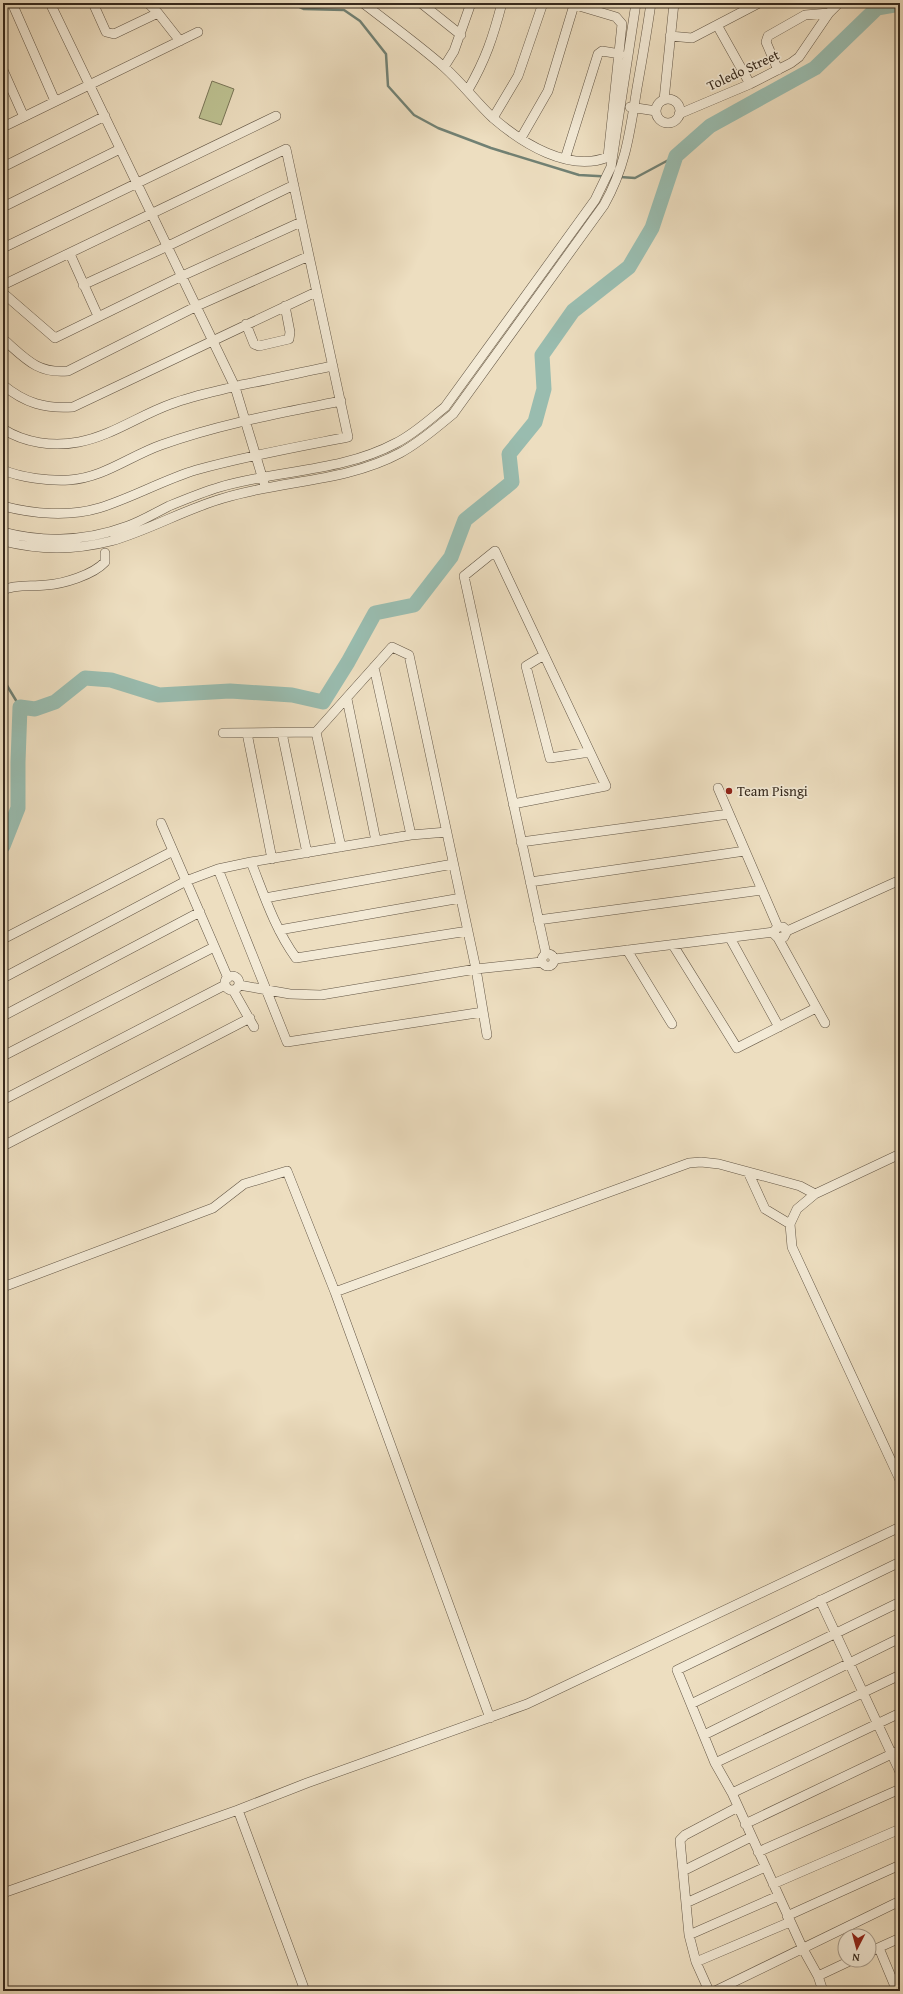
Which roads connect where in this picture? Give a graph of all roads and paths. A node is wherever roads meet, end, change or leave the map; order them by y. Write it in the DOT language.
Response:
graph roads {
  1 [pos="12,3"];
  2 [pos="50,3"];
  3 [pos="93,3"];
  4 [pos="148,3"];
  5 [pos="363,3"];
  6 [pos="421,3"];
  7 [pos="471,3"];
  8 [pos="502,3"];
  9 [pos="543,3"];
  10 [pos="636,3"];
  11 [pos="651,3"];
  12 [pos="674,3"];
  13 [pos="759,3"];
  14 [pos="839,3"];
  15 [pos="571,4"];
  16 [pos="158,13"];
  17 [pos="829,13"];
  18 [pos="717,25"];
  19 [pos="198,32"];
  20 [pos="461,35"];
  21 [pos="670,36"];
  22 [pos="180,41"];
  23 [pos="620,54"];
  24 [pos="444,67"];
  25 [pos="3,70"];
  26 [pos="778,70"];
  27 [pos="89,84"];
  28 [pos="750,84"];
  29 [pos="468,90"];
  30 [pos="664,100"];
  31 [pos="55,101"];
  32 [pos="621,107"];
  33 [pos="634,108"];
  34 [pos="656,111"];
  35 [pos="680,114"];
  36 [pos="24,116"];
  37 [pos="104,116"];
  38 [pos="276,116"];
  39 [pos="493,118"];
  40 [pos="3,127"];
  41 [pos="521,138"];
  42 [pos="120,149"];
  43 [pos="565,159"];
  44 [pos="3,166"];
  45 [pos="137,183"];
  46 [pos="294,185"];
  47 [pos="3,207"];
  48 [pos="152,214"];
  49 [pos="301,222"];
  50 [pos="168,246"];
  51 [pos="3,248"];
  52 [pos="70,254"];
  53 [pos="309,256"];
  54 [pos="182,276"];
  55 [pos="3,285"];
  56 [pos="83,285"];
  57 [pos="316,292"];
  58 [pos="3,293"];
  59 [pos="197,306"];
  60 [pos="285,306"];
  61 [pos="98,316"];
  62 [pos="246,324"];
  63 [pos="3,340"];
  64 [pos="213,340"];
  65 [pos="333,366"];
  66 [pos="3,385"];
  67 [pos="235,387"];
  68 [pos="341,401"];
  69 [pos="246,420"];
  70 [pos="3,429"];
  71 [pos="256,455"];
  72 [pos="3,470"];
  73 [pos="262,478"];
  74 [pos="265,488"];
  75 [pos="3,506"];
  76 [pos="3,532"];
  77 [pos="3,541"];
  78 [pos="105,553"];
  79 [pos="3,590"];
  80 [pos="544,655"];
  81 [pos="374,667"];
  82 [pos="347,699"];
  83 [pos="316,732"];
  84 [pos="223,733"];
  85 [pos="247,733"];
  86 [pos="282,733"];
  87 [pos="590,752"];
  88 [pos="718,788"];
  89 [pos="513,804"];
  90 [pos="729,814"];
  91 [pos="161,823"];
  92 [pos="447,832"];
  93 [pos="410,835"];
  94 [pos="376,841"];
  95 [pos="521,842"];
  96 [pos="341,847"];
  97 [pos="173,851"];
  98 [pos="745,851"];
  99 [pos="307,853"];
  100 [pos="272,859"];
  101 [pos="251,862"];
  102 [pos="453,864"];
  103 [pos="218,869"];
  104 [pos="900,880"];
  105 [pos="186,882"];
  106 [pos="530,882"];
  107 [pos="762,890"];
  108 [pos="265,898"];
  109 [pos="461,898"];
  110 [pos="200,912"];
  111 [pos="538,920"];
  112 [pos="279,930"];
  113 [pos="468,931"];
  114 [pos="777,932"];
  115 [pos="730,938"];
  116 [pos="3,939"];
  117 [pos="673,945"];
  118 [pos="214,947"];
  119 [pos="627,950"];
  120 [pos="544,958"];
  121 [pos="476,969"];
  122 [pos="3,978"];
  123 [pos="226,982"];
  124 [pos="236,988"];
  125 [pos="266,990"];
  126 [pos="816,1008"];
  127 [pos="483,1012"];
  128 [pos="3,1016"];
  129 [pos="250,1018"];
  130 [pos="825,1023"];
  131 [pos="672,1024"];
  132 [pos="254,1027"];
  133 [pos="779,1027"];
  134 [pos="487,1035"];
  135 [pos="3,1056"];
  136 [pos="3,1100"];
  137 [pos="3,1146"];
  138 [pos="900,1154"];
  139 [pos="748,1172"];
  140 [pos="815,1194"];
  141 [pos="790,1224"];
  142 [pos="3,1287"];
  143 [pos="335,1292"];
  144 [pos="900,1480"];
  145 [pos="900,1527"];
  146 [pos="900,1562"];
  147 [pos="820,1600"];
  148 [pos="900,1602"];
  149 [pos="836,1634"];
  150 [pos="900,1638"];
  151 [pos="849,1664"];
  152 [pos="900,1675"];
  153 [pos="863,1692"];
  154 [pos="691,1704"];
  155 [pos="900,1713"];
  156 [pos="490,1718"];
  157 [pos="876,1724"];
  158 [pos="704,1735"];
  159 [pos="896,1752"];
  160 [pos="716,1763"];
  161 [pos="900,1772"];
  162 [pos="900,1789"];
  163 [pos="732,1793"];
  164 [pos="738,1807"];
  165 [pos="238,1810"];
  166 [pos="745,1824"];
  167 [pos="900,1829"];
  168 [pos="751,1837"];
  169 [pos="758,1852"];
  170 [pos="900,1865"];
  171 [pos="765,1867"];
  172 [pos="683,1871"];
  173 [pos="773,1884"];
  174 [pos="3,1893"];
  175 [pos="778,1896"];
  176 [pos="900,1901"];
  177 [pos="686,1903"];
  178 [pos="788,1919"];
  179 [pos="689,1935"];
  180 [pos="900,1938"];
  181 [pos="878,1948"];
  182 [pos="803,1949"];
  183 [pos="696,1962"];
  184 [pos="837,1967"];
  185 [pos="818,1976"];
  186 [pos="821,1990"];
  187 [pos="305,1991"];
  188 [pos="709,1991"];
  189 [pos="715,1991"];
  190 [pos="895,1991"];
  1 -- 31 [label="street"];
  2 -- 27 [label="street"];
  3 -- 16 [label="street"];
  4 -- 16 [label="street"];
  5 -- 24 [label="street"];
  6 -- 20 [label="street"];
  7 -- 20 [label="street"];
  8 -- 29 [label="street"];
  9 -- 39 [label="street"];
  10 -- 32 [label="street"];
  11 -- 33 [label="street"];
  12 -- 21 [label="street"];
  13 -- 18 [label="street"];
  14 -- 17 [label="street, Toledo Street"];
  15 -- 23 [label="street"];
  15 -- 41 [label="street"];
  16 -- 22 [label="street"];
  17 -- 26 [label="street, Toledo Street"];
  17 -- 26 [label="street"];
  18 -- 21 [label="street"];
  18 -- 28 [label="street"];
  19 -- 22 [label="street"];
  20 -- 24 [label="street"];
  21 -- 30 [label="street"];
  22 -- 27 [label="street"];
  23 -- 43 [label="street"];
  23 -- 43 [label="street"];
  24 -- 29 [label="street"];
  25 -- 36 [label="street"];
  26 -- 28 [label="street, Toledo Street"];
  27 -- 31 [label="street"];
  27 -- 37 [label="street"];
  28 -- 35 [label="street, Toledo Street"];
  29 -- 39 [label="street"];
  30 -- 34 [label="street"];
  30 -- 35 [label="street"];
  31 -- 36 [label="street"];
  32 -- 33 [label="street"];
  32 -- 73 [label="street"];
  33 -- 34 [label="street"];
  33 -- 74 [label="street"];
  34 -- 35 [label="street, Toledo Street"];
  36 -- 40 [label="street"];
  37 -- 42 [label="street"];
  37 -- 44 [label="street"];
  38 -- 45 [label="street"];
  39 -- 41 [label="street"];
  41 -- 43 [label="street"];
  42 -- 45 [label="street"];
  42 -- 47 [label="street"];
  45 -- 48 [label="street"];
  45 -- 51 [label="street"];
  46 -- 48 [label="street"];
  46 -- 49 [label="street"];
  46 -- 50 [label="street"];
  48 -- 50 [label="street"];
  48 -- 52 [label="street"];
  49 -- 53 [label="street"];
  49 -- 54 [label="street"];
  50 -- 54 [label="street"];
  50 -- 56 [label="street"];
  52 -- 55 [label="street"];
  52 -- 56 [label="street"];
  53 -- 57 [label="street"];
  53 -- 59 [label="street"];
  54 -- 59 [label="street"];
  54 -- 61 [label="street"];
  56 -- 61 [label="street"];
  57 -- 60 [label="street"];
  57 -- 65 [label="street"];
  58 -- 61 [label="street"];
  59 -- 63 [label="street"];
  59 -- 64 [label="street"];
  60 -- 62 [label="street"];
  60 -- 62 [label="street"];
  62 -- 64 [label="street"];
  64 -- 66 [label="street"];
  64 -- 67 [label="street"];
  65 -- 67 [label="street"];
  65 -- 68 [label="street"];
  67 -- 69 [label="street"];
  67 -- 70 [label="street"];
  68 -- 69 [label="street"];
  68 -- 71 [label="street"];
  69 -- 71 [label="street"];
  69 -- 72 [label="street"];
  71 -- 73 [label="street"];
  71 -- 75 [label="street"];
  73 -- 74 [label="street"];
  73 -- 76 [label="street"];
  74 -- 77 [label="street"];
  78 -- 79 [label="street"];
  80 -- 87 [label="street"];
  80 -- 87 [label="street"];
  80 -- 89 [label="street"];
  81 -- 82 [label="street"];
  81 -- 92 [label="street"];
  81 -- 93 [label="street"];
  82 -- 83 [label="street"];
  82 -- 94 [label="street"];
  83 -- 86 [label="street"];
  83 -- 96 [label="street"];
  84 -- 85 [label="street"];
  85 -- 86 [label="street"];
  85 -- 100 [label="street"];
  86 -- 99 [label="street"];
  87 -- 89 [label="street"];
  88 -- 90 [label="street"];
  89 -- 95 [label="street"];
  90 -- 95 [label="street"];
  90 -- 98 [label="street"];
  91 -- 97 [label="street"];
  92 -- 93 [label="street"];
  92 -- 102 [label="street"];
  93 -- 94 [label="street"];
  94 -- 96 [label="street"];
  95 -- 106 [label="street"];
  96 -- 99 [label="street"];
  97 -- 105 [label="street"];
  97 -- 116 [label="street"];
  98 -- 106 [label="street"];
  98 -- 107 [label="street"];
  99 -- 100 [label="street"];
  100 -- 101 [label="street"];
  101 -- 103 [label="street"];
  101 -- 108 [label="street"];
  102 -- 108 [label="street"];
  102 -- 109 [label="street"];
  103 -- 105 [label="street"];
  103 -- 125 [label="street"];
  104 -- 114 [label="street"];
  105 -- 110 [label="street"];
  105 -- 122 [label="street"];
  106 -- 111 [label="street"];
  107 -- 111 [label="street"];
  107 -- 114 [label="street"];
  108 -- 112 [label="street"];
  109 -- 112 [label="street"];
  109 -- 113 [label="street"];
  110 -- 118 [label="street"];
  110 -- 128 [label="street"];
  111 -- 120 [label="street"];
  112 -- 113 [label="street"];
  113 -- 121 [label="street"];
  114 -- 115 [label="street"];
  114 -- 126 [label="street"];
  115 -- 117 [label="street"];
  115 -- 133 [label="street"];
  117 -- 119 [label="street"];
  117 -- 133 [label="street"];
  118 -- 123 [label="street"];
  118 -- 135 [label="street"];
  119 -- 120 [label="street"];
  119 -- 131 [label="street"];
  120 -- 121 [label="street"];
  121 -- 125 [label="street"];
  121 -- 127 [label="street"];
  123 -- 124 [label="street"];
  123 -- 136 [label="street"];
  124 -- 125 [label="street"];
  124 -- 129 [label="street"];
  125 -- 127 [label="street"];
  126 -- 130 [label="street"];
  126 -- 133 [label="street"];
  127 -- 134 [label="street"];
  129 -- 132 [label="street"];
  129 -- 137 [label="street"];
  138 -- 140 [label="street"];
  139 -- 140 [label="street"];
  139 -- 141 [label="street"];
  139 -- 143 [label="street"];
  140 -- 141 [label="street"];
  141 -- 144 [label="street"];
  142 -- 143 [label="street"];
  143 -- 156 [label="street"];
  145 -- 156 [label="street"];
  146 -- 147 [label="street"];
  147 -- 149 [label="street"];
  147 -- 154 [label="street"];
  148 -- 149 [label="street"];
  149 -- 151 [label="street"];
  149 -- 154 [label="street"];
  150 -- 151 [label="street"];
  151 -- 153 [label="street"];
  151 -- 158 [label="street"];
  152 -- 153 [label="street"];
  153 -- 157 [label="street"];
  153 -- 160 [label="street"];
  154 -- 158 [label="street"];
  155 -- 157 [label="street"];
  156 -- 165 [label="street"];
  157 -- 159 [label="street"];
  157 -- 163 [label="street"];
  158 -- 160 [label="street"];
  159 -- 161 [label="street"];
  159 -- 166 [label="street"];
  160 -- 163 [label="street"];
  162 -- 169 [label="street"];
  163 -- 164 [label="street"];
  164 -- 166 [label="street"];
  164 -- 172 [label="street"];
  165 -- 174 [label="street"];
  165 -- 187 [label="street"];
  166 -- 168 [label="street"];
  167 -- 173 [label="street"];
  168 -- 169 [label="street"];
  168 -- 172 [label="street"];
  169 -- 171 [label="street"];
  170 -- 178 [label="street"];
  171 -- 173 [label="street"];
  171 -- 177 [label="street"];
  172 -- 177 [label="street"];
  173 -- 175 [label="street"];
  175 -- 178 [label="street"];
  175 -- 179 [label="street"];
  176 -- 182 [label="street"];
  177 -- 179 [label="street"];
  178 -- 182 [label="street"];
  178 -- 183 [label="street"];
  179 -- 183 [label="street"];
  180 -- 181 [label="street"];
  181 -- 190 [label="street"];
  182 -- 185 [label="street"];
  182 -- 189 [label="street"];
  183 -- 188 [label="street"];
  184 -- 185 [label="street"];
  185 -- 186 [label="street"];
}
